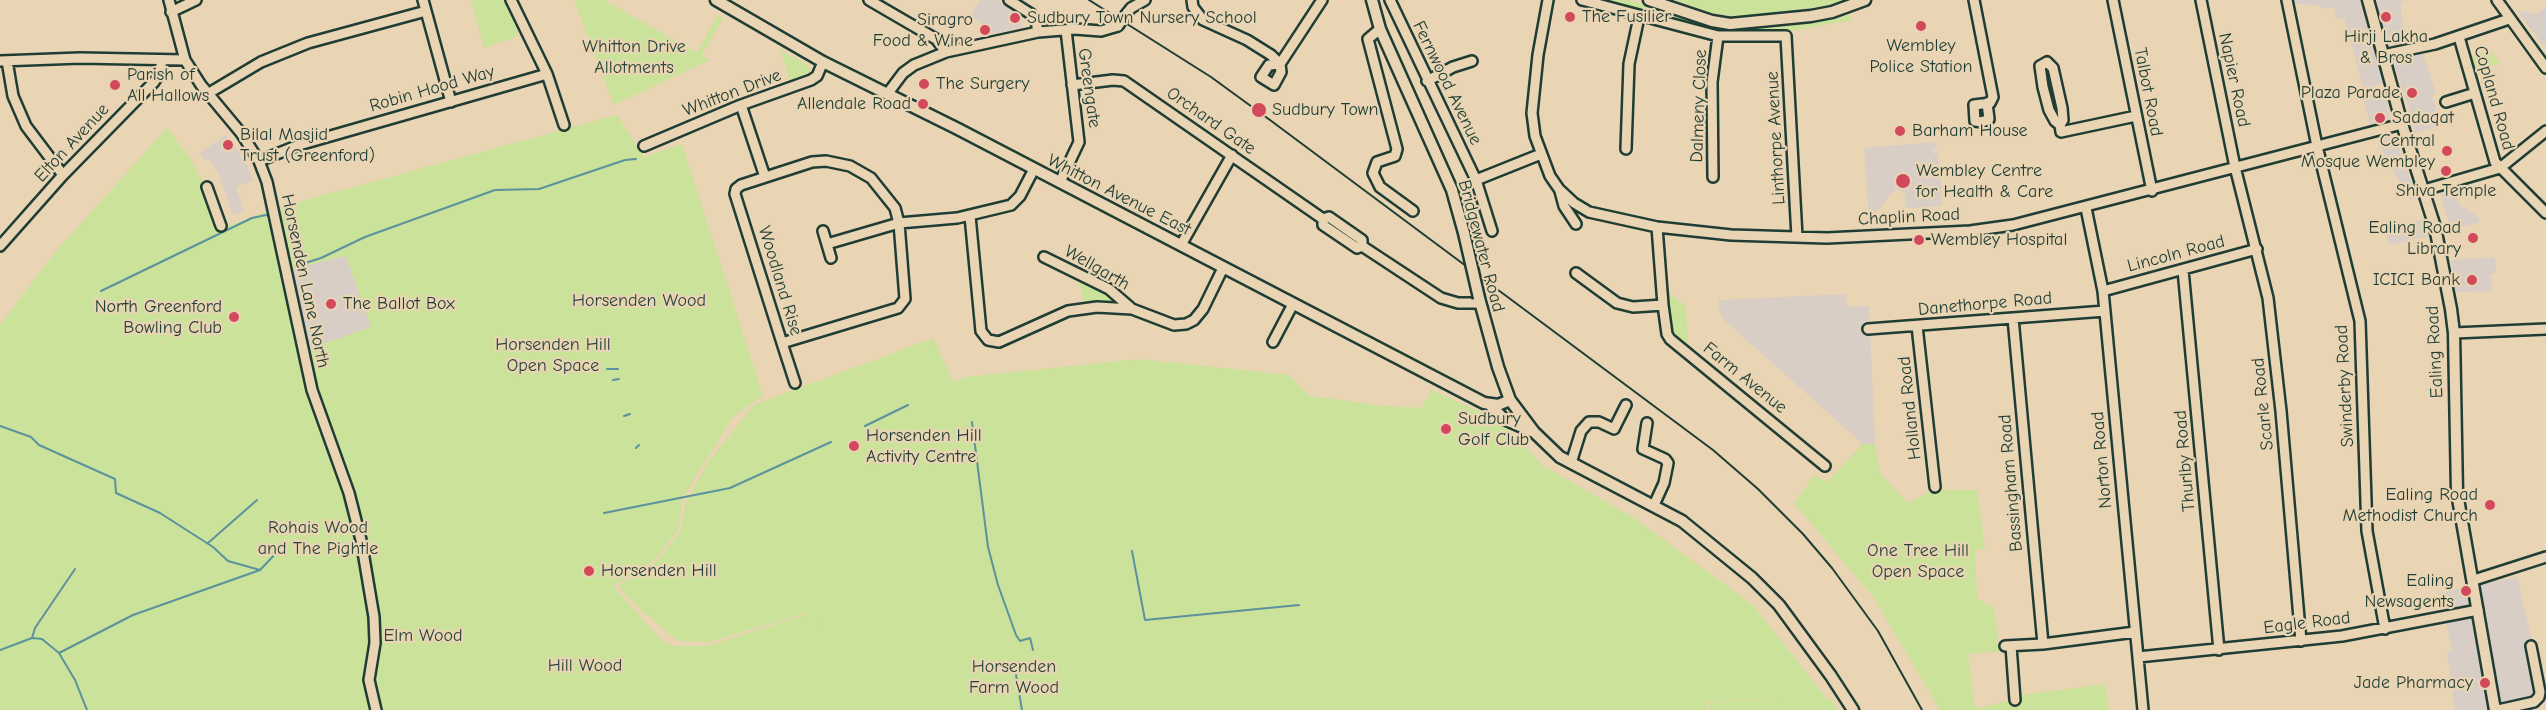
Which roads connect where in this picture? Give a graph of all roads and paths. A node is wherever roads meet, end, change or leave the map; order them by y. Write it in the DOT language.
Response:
graph roads {
  1 [pos="169,0"];
  2 [pos="196,0"];
  3 [pos="423,0"];
  4 [pos="511,0"];
  5 [pos="716,0"];
  6 [pos="869,0"];
  7 [pos="1009,0"];
  8 [pos="1145,0"];
  9 [pos="1192,0"];
  10 [pos="1322,0"];
  11 [pos="1372,0"];
  12 [pos="1390,0"];
  13 [pos="1548,0"];
  14 [pos="1582,0"];
  15 [pos="1649,0"];
  16 [pos="1865,0"];
  17 [pos="1974,0"];
  18 [pos="2113,0"];
  19 [pos="2201,0"];
  20 [pos="2287,0"];
  21 [pos="2368,0"];
  22 [pos="2497,0"];
  23 [pos="426,11"];
  24 [pos="171,12"];
  25 [pos="1639,17"];
  26 [pos="2509,19"];
  27 [pos="1380,29"];
  28 [pos="1066,30"];
  29 [pos="1038,32"];
  30 [pos="1718,36"];
  31 [pos="2459,37"];
  32 [pos="946,52"];
  33 [pos="2383,55"];
  34 [pos="185,60"];
  35 [pos="3,61"];
  36 [pos="162,61"];
  37 [pos="1472,61"];
  38 [pos="823,62"];
  39 [pos="2546,68"];
  40 [pos="547,74"];
  41 [pos="1427,81"];
  42 [pos="1072,85"];
  43 [pos="208,93"];
  44 [pos="888,93"];
  45 [pos="2475,93"];
  46 [pos="451,102"];
  47 [pos="2446,102"];
  48 [pos="1988,103"];
  49 [pos="741,105"];
  50 [pos="2136,116"];
  51 [pos="2402,124"];
  52 [pos="564,125"];
  53 [pos="2061,128"];
  54 [pos="2546,131"];
  55 [pos="644,146"];
  56 [pos="2317,146"];
  57 [pos="1626,149"];
  58 [pos="1541,154"];
  59 [pos="1232,155"];
  60 [pos="259,161"];
  61 [pos="2235,166"];
  62 [pos="2500,168"];
  63 [pos="1034,169"];
  64 [pos="63,175"];
  65 [pos="765,177"];
  66 [pos="1713,177"];
  67 [pos="1476,180"];
  68 [pos="1060,182"];
  69 [pos="207,187"];
  70 [pos="1559,189"];
  71 [pos="2424,190"];
  72 [pos="2152,191"];
  73 [pos="2086,208"];
  74 [pos="1413,211"];
  75 [pos="2546,213"];
  76 [pos="970,216"];
  77 [pos="899,223"];
  78 [pos="1576,224"];
  79 [pos="221,226"];
  80 [pos="1657,227"];
  81 [pos="823,231"];
  82 [pos="1492,231"];
  83 [pos="1797,237"];
  84 [pos="827,244"];
  85 [pos="1181,245"];
  86 [pos="0,246"];
  87 [pos="2257,249"];
  88 [pos="1044,257"];
  89 [pos="831,258"];
  90 [pos="1223,268"];
  91 [pos="2183,270"];
  92 [pos="1576,273"];
  93 [pos="2103,291"];
  94 [pos="1479,301"];
  95 [pos="1293,303"];
  96 [pos="1663,305"];
  97 [pos="1132,309"];
  98 [pos="2105,311"];
  99 [pos="2013,318"];
  100 [pos="1917,326"];
  101 [pos="2546,329"];
  102 [pos="1868,330"];
  103 [pos="2454,333"];
  104 [pos="1274,342"];
  105 [pos="782,343"];
  106 [pos="795,383"];
  107 [pos="1510,400"];
  108 [pos="1490,405"];
  109 [pos="1626,405"];
  110 [pos="1647,423"];
  111 [pos="1534,432"];
  112 [pos="1571,463"];
  113 [pos="1825,466"];
  114 [pos="1935,487"];
  115 [pos="1654,504"];
  116 [pos="2546,556"];
  117 [pos="2474,580"];
  118 [pos="2478,610"];
  119 [pos="2385,628"];
  120 [pos="2135,632"];
  121 [pos="2301,641"];
  122 [pos="2043,644"];
  123 [pos="2531,646"];
  124 [pos="2219,650"];
  125 [pos="2138,657"];
  126 [pos="2015,700"];
  127 [pos="376,710"];
  128 [pos="1853,710"];
  129 [pos="2143,710"];
  130 [pos="2497,710"];
  1 -- 24 [label="street, Horsenden Lane North"];
  2 -- 24 [label="street"];
  3 -- 23 [label="street"];
  4 -- 40 [label="street"];
  5 -- 38 [label="main road, Whitton Avenue East"];
  6 -- 32 [label="street"];
  7 -- 29 [label="street"];
  8 -- 28 [label="street, bridge"];
  9 -- 10 [label="street"];
  11 -- 27 [label="main road, Bridgewater Road"];
  12 -- 41 [label="street, Fernwood Avenue"];
  13 -- 58 [label="street, Chaplin Road"];
  14 -- 25 [label="street"];
  15 -- 16 [label="main road"];
  17 -- 48 [label="street"];
  18 -- 50 [label="street, Talbot Road"];
  19 -- 61 [label="street, Napier Road"];
  20 -- 56 [label="street, Swinderby Road"];
  21 -- 33 [label="main road, Ealing Road"];
  22 -- 26 [label="street"];
  23 -- 43 [label="street"];
  23 -- 46 [label="street"];
  24 -- 34 [label="street, Horsenden Lane North"];
  25 -- 30 [label="street"];
  25 -- 57 [label="street"];
  26 -- 31 [label="street"];
  26 -- 39 [label="street"];
  27 -- 74 [label="street"];
  27 -- 94 [label="main road, Bridgewater Road, bridge"];
  28 -- 29 [label="street"];
  28 -- 42 [label="street, Greengate"];
  29 -- 32 [label="street"];
  30 -- 66 [label="street, Dalmeny Close"];
  30 -- 83 [label="street, Linthorpe Avenue"];
  31 -- 33 [label="street"];
  31 -- 45 [label="street, Copland Road"];
  32 -- 44 [label="street"];
  33 -- 51 [label="main road, Ealing Road"];
  34 -- 36 [label="street"];
  34 -- 43 [label="street, Horsenden Lane North"];
  35 -- 36 [label="street"];
  35 -- 64 [label="street"];
  36 -- 64 [label="street, Elton Avenue"];
  37 -- 41 [label="street"];
  38 -- 44 [label="main road, Whitton Avenue East"];
  38 -- 49 [label="street, Whitton Drive"];
  40 -- 46 [label="street, Robin Hood Way"];
  40 -- 52 [label="street"];
  41 -- 67 [label="street, Fernwood Avenue"];
  42 -- 59 [label="street, Orchard Gate"];
  42 -- 68 [label="street, Greengate"];
  43 -- 60 [label="street, Horsenden Lane North"];
  44 -- 63 [label="main road, Whitton Avenue East"];
  45 -- 47 [label="street"];
  45 -- 62 [label="street, Copland Road"];
  46 -- 60 [label="street, Robin Hood Way"];
  49 -- 55 [label="street, Whitton Drive"];
  49 -- 65 [label="street"];
  50 -- 53 [label="street"];
  50 -- 72 [label="street, Talbot Road"];
  51 -- 56 [label="street, Chaplin Road"];
  51 -- 71 [label="main road, Ealing Road"];
  53 -- 53 [label="street"];
  54 -- 62 [label="street"];
  56 -- 61 [label="street, Chaplin Road"];
  56 -- 119 [label="street, Swinderby Road"];
  58 -- 67 [label="street"];
  58 -- 70 [label="street, Chaplin Road"];
  59 -- 85 [label="street"];
  59 -- 94 [label="street, Orchard Gate"];
  60 -- 127 [label="street, Horsenden Lane North"];
  61 -- 72 [label="street, Chaplin Road"];
  61 -- 87 [label="street, Scarle Road"];
  62 -- 71 [label="street"];
  62 -- 75 [label="street"];
  63 -- 68 [label="main road, Whitton Avenue East"];
  63 -- 76 [label="street"];
  64 -- 86 [label="street, Elton Avenue"];
  65 -- 77 [label="street"];
  65 -- 105 [label="street, Woodland Rise"];
  67 -- 82 [label="street, Fernwood Avenue"];
  68 -- 85 [label="main road, Whitton Avenue East"];
  69 -- 79 [label="street"];
  70 -- 78 [label="street, Chaplin Road"];
  70 -- 80 [label="street, Chaplin Road"];
  71 -- 103 [label="main road, Ealing Road"];
  72 -- 73 [label="street, Chaplin Road"];
  73 -- 83 [label="street, Chaplin Road"];
  73 -- 93 [label="street, Norton Road"];
  76 -- 77 [label="street"];
  76 -- 97 [label="street"];
  77 -- 84 [label="street"];
  77 -- 105 [label="street"];
  80 -- 83 [label="street, Chaplin Road"];
  80 -- 96 [label="street, Farm Avenue"];
  81 -- 84 [label="street"];
  84 -- 89 [label="street"];
  85 -- 90 [label="main road, Whitton Avenue East"];
  87 -- 91 [label="street, Lincoln Road"];
  87 -- 121 [label="street, Scarle Road"];
  88 -- 97 [label="street, Wellgarth"];
  90 -- 95 [label="main road, Whitton Avenue East"];
  90 -- 97 [label="street"];
  91 -- 93 [label="street, Lincoln Road"];
  91 -- 124 [label="street, Thurlby Road"];
  92 -- 96 [label="street"];
  93 -- 98 [label="street, Norton Road"];
  94 -- 107 [label="main road, Bridgewater Road"];
  95 -- 104 [label="street"];
  95 -- 108 [label="main road, Whitton Avenue East"];
  96 -- 113 [label="street, Farm Avenue"];
  98 -- 99 [label="street, Danethorpe Road"];
  98 -- 120 [label="street, Norton Road"];
  99 -- 100 [label="street, Danethorpe Road"];
  99 -- 122 [label="street, Bassingham Road"];
  100 -- 102 [label="street, Danethorpe Road"];
  100 -- 114 [label="street, Holland Road"];
  101 -- 103 [label="street"];
  103 -- 117 [label="main road, Ealing Road"];
  105 -- 106 [label="street, Woodland Rise"];
  107 -- 108 [label="main road"];
  107 -- 111 [label="main road, Bridgewater Road"];
  108 -- 111 [label="main road, Bridgewater Road"];
  109 -- 112 [label="street"];
  110 -- 115 [label="street"];
  111 -- 112 [label="main road, Bridgewater Road"];
  112 -- 115 [label="main road, Bridgewater Road"];
  115 -- 128 [label="main road, Bridgewater Road"];
  116 -- 117 [label="street"];
  117 -- 118 [label="main road, Ealing Road"];
  118 -- 119 [label="street, Eagle Road"];
  118 -- 130 [label="main road, Ealing Road"];
  119 -- 121 [label="street, Eagle Road"];
  120 -- 122 [label="street"];
  120 -- 125 [label="street, Norton Road"];
  121 -- 124 [label="street, Eagle Road"];
  122 -- 126 [label="street"];
  123 -- 130 [label="street"];
  124 -- 125 [label="street, Eagle Road"];
  125 -- 129 [label="street, Norton Road"];
}
